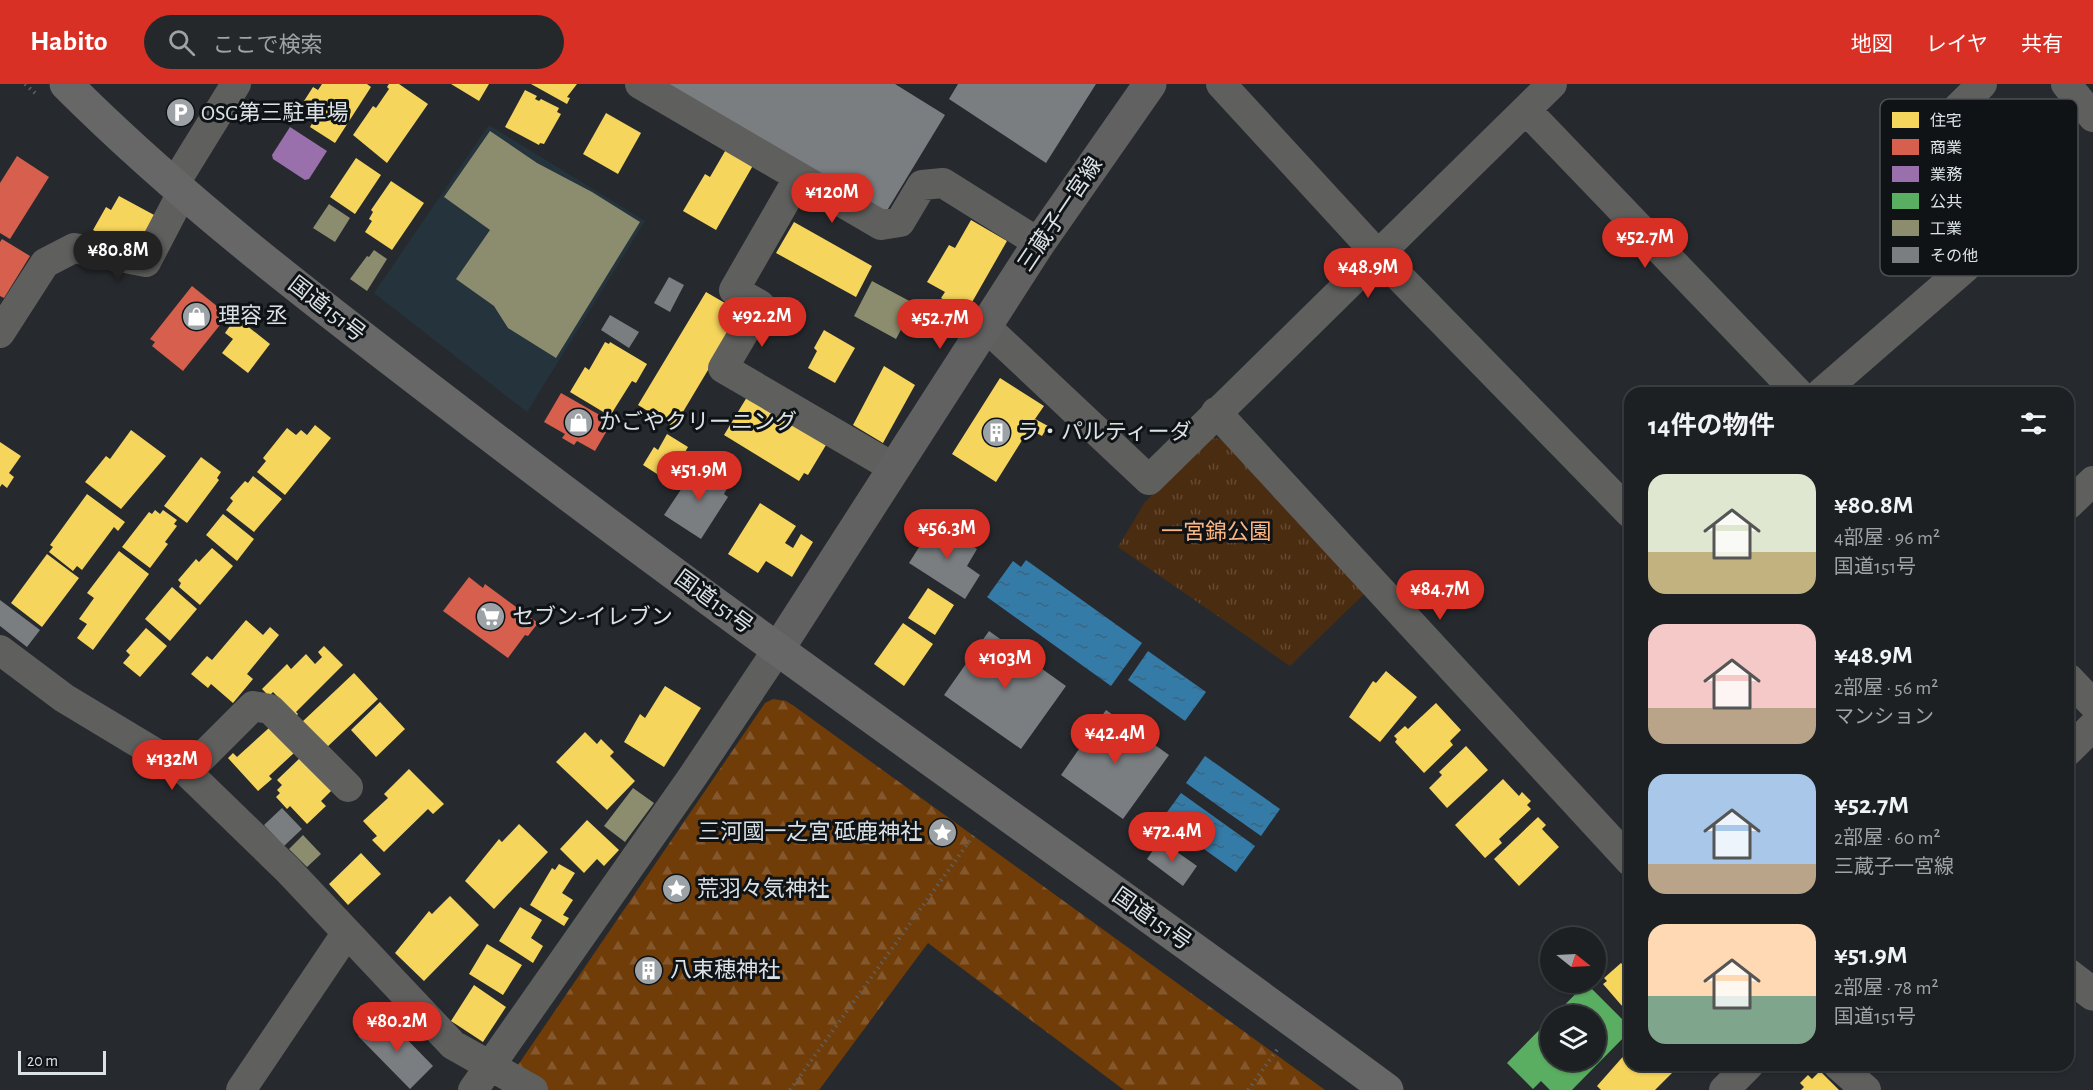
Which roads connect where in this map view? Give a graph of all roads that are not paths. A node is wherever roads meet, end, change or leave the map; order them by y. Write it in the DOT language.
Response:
graph roads {
  1 [pos="66,84"];
  2 [pos="236,84"];
  3 [pos="640,84"];
  4 [pos="1150,84"];
  5 [pos="1221,84"];
  6 [pos="1552,84"];
  7 [pos="1982,84"];
  8 [pos="2066,84"];
  9 [pos="1967,99"];
  10 [pos="1527,111"];
  11 [pos="2093,117"];
  12 [pos="799,177"];
  13 [pos="179,187"];
  14 [pos="1039,243"];
  15 [pos="1379,256"];
  16 [pos="1956,276"];
  17 [pos="986,327"];
  18 [pos="0,333"];
  19 [pos="1792,387"];
  20 [pos="1828,387"];
  21 [pos="1216,412"];
  22 [pos="894,468"];
  23 [pos="2093,481"];
  24 [pos="2074,499"];
  25 [pos="1624,507"];
  26 [pos="778,649"];
  27 [pos="0,650"];
  28 [pos="2074,684"];
  29 [pos="2093,704"];
  30 [pos="2093,726"];
  31 [pos="2074,745"];
  32 [pos="188,772"];
  33 [pos="348,787"];
  34 [pos="1624,854"];
  35 [pos="346,934"];
  36 [pos="2074,980"];
  37 [pos="2093,994"];
  38 [pos="490,1066"];
  39 [pos="1743,1071"];
  40 [pos="1845,1071"];
  41 [pos="241,1090"];
  42 [pos="473,1090"];
  43 [pos="533,1090"];
  44 [pos="1387,1090"];
  45 [pos="1724,1090"];
  46 [pos="1866,1090"];
  1 -- 13 [label="highway, 国道151号"];
  2 -- 13 [label="street"];
  3 -- 12 [label="street"];
  4 -- 14 [label="main road, 三蔵子一宮線"];
  5 -- 15 [label="street"];
  6 -- 10 [label="street"];
  7 -- 9 [label="street"];
  8 -- 11 [label="street"];
  10 -- 15 [label="street"];
  10 -- 19 [label="street"];
  12 -- 14 [label="street"];
  12 -- 22 [label="street"];
  13 -- 18 [label="street"];
  13 -- 26 [label="highway, 国道151号"];
  14 -- 17 [label="main road, 三蔵子一宮線"];
  15 -- 21 [label="street"];
  15 -- 25 [label="street"];
  16 -- 20 [label="street"];
  17 -- 21 [label="street"];
  17 -- 22 [label="main road, 三蔵子一宮線"];
  21 -- 34 [label="street"];
  22 -- 26 [label="main road, 三蔵子一宮線"];
  23 -- 24 [label="street"];
  26 -- 38 [label="street"];
  26 -- 44 [label="highway, 国道151号"];
  27 -- 32 [label="street"];
  28 -- 29 [label="street"];
  30 -- 31 [label="street"];
  32 -- 33 [label="street"];
  32 -- 35 [label="street"];
  35 -- 38 [label="street"];
  35 -- 41 [label="street"];
  36 -- 37 [label="street"];
  38 -- 42 [label="street"];
  38 -- 43 [label="street"];
  39 -- 45 [label="street"];
  40 -- 46 [label="street"];
}
